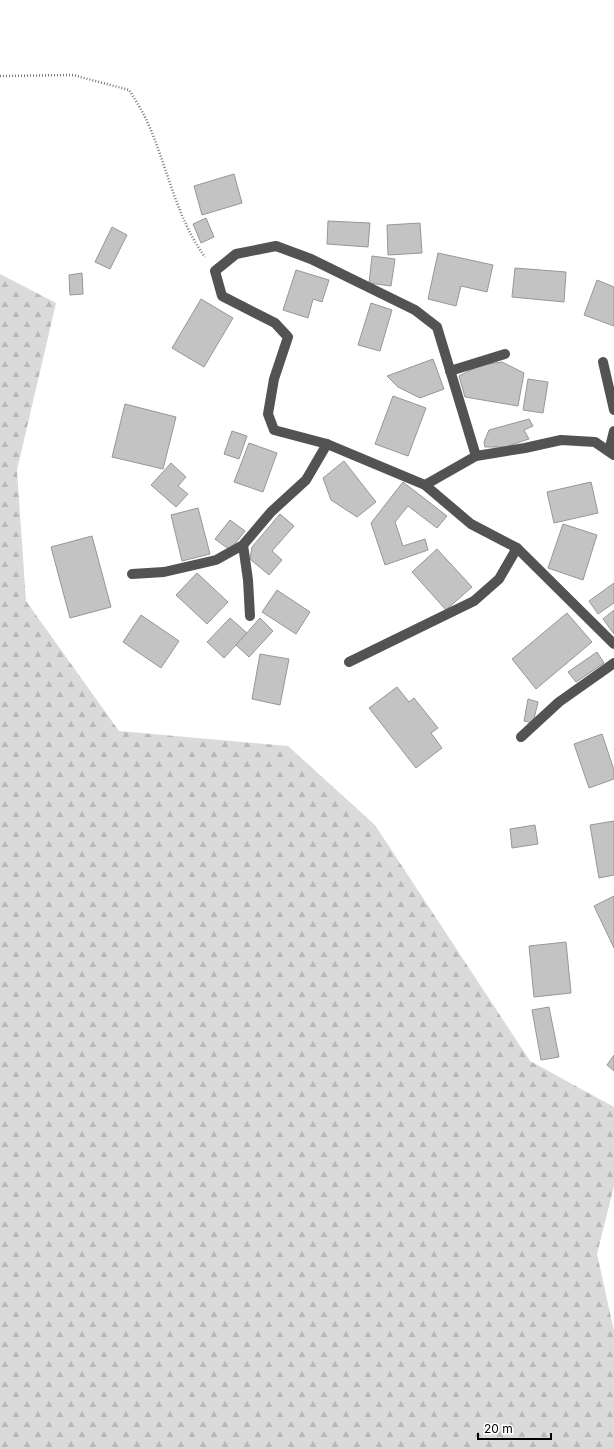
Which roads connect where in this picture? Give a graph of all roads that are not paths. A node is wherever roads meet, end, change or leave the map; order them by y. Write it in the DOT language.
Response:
graph roads {
  1 [pos="505,354"];
  2 [pos="604,362"];
  3 [pos="450,370"];
  4 [pos="614,410"];
  5 [pos="614,431"];
  6 [pos="327,444"];
  7 [pos="611,453"];
  8 [pos="476,456"];
  9 [pos="425,485"];
  10 [pos="243,545"];
  11 [pos="517,548"];
  12 [pos="132,574"];
  13 [pos="250,616"];
  14 [pos="614,644"];
  15 [pos="349,662"];
  16 [pos="614,663"];
  17 [pos="521,737"];
  1 -- 3 [label="street"];
  2 -- 4 [label="street"];
  3 -- 6 [label="street"];
  3 -- 8 [label="street"];
  5 -- 7 [label="street"];
  6 -- 9 [label="street"];
  6 -- 10 [label="street"];
  7 -- 8 [label="street"];
  8 -- 9 [label="street"];
  9 -- 11 [label="street"];
  10 -- 12 [label="street"];
  10 -- 13 [label="street"];
  11 -- 14 [label="street"];
  11 -- 15 [label="street"];
  16 -- 17 [label="street"];
}
